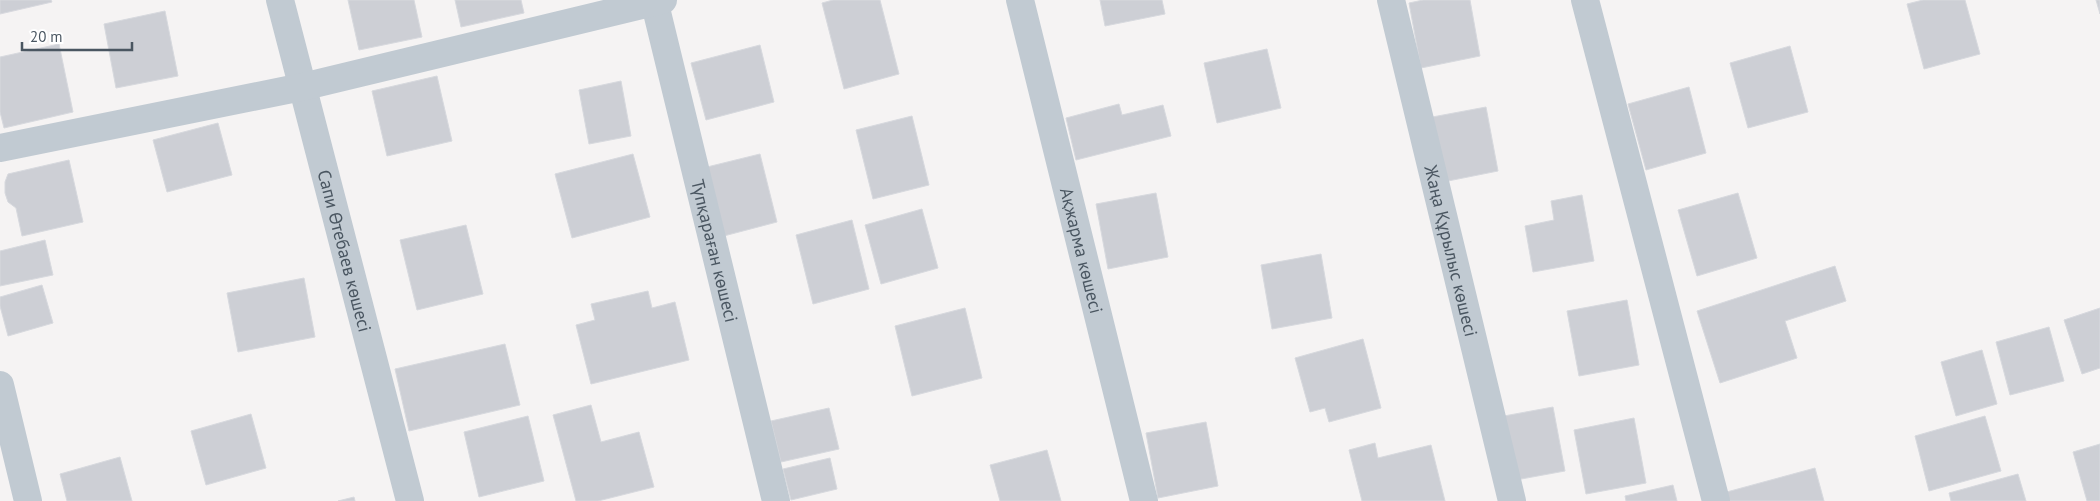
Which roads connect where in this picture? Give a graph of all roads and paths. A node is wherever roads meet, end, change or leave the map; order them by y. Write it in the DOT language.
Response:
graph roads {
  1 [pos="280,0"];
  2 [pos="1020,0"];
  3 [pos="1391,0"];
  4 [pos="1585,0"];
  5 [pos="657,1"];
  6 [pos="302,87"];
  7 [pos="0,148"];
  8 [pos="0,385"];
  9 [pos="28,501"];
  10 [pos="410,501"];
  11 [pos="776,501"];
  12 [pos="1144,501"];
  13 [pos="1512,501"];
  14 [pos="1716,501"];
  1 -- 6 [label="street, Сапи Өтебаев көшесі"];
  2 -- 12 [label="street, Ақжарма көшесі"];
  3 -- 13 [label="street, Жаңа Құрылыс көшесі"];
  4 -- 14 [label="street"];
  5 -- 6 [label="street"];
  5 -- 11 [label="street, Түпқараған көшесі"];
  6 -- 7 [label="street"];
  6 -- 10 [label="street, Сапи Өтебаев көшесі"];
  8 -- 9 [label="street"];
}
